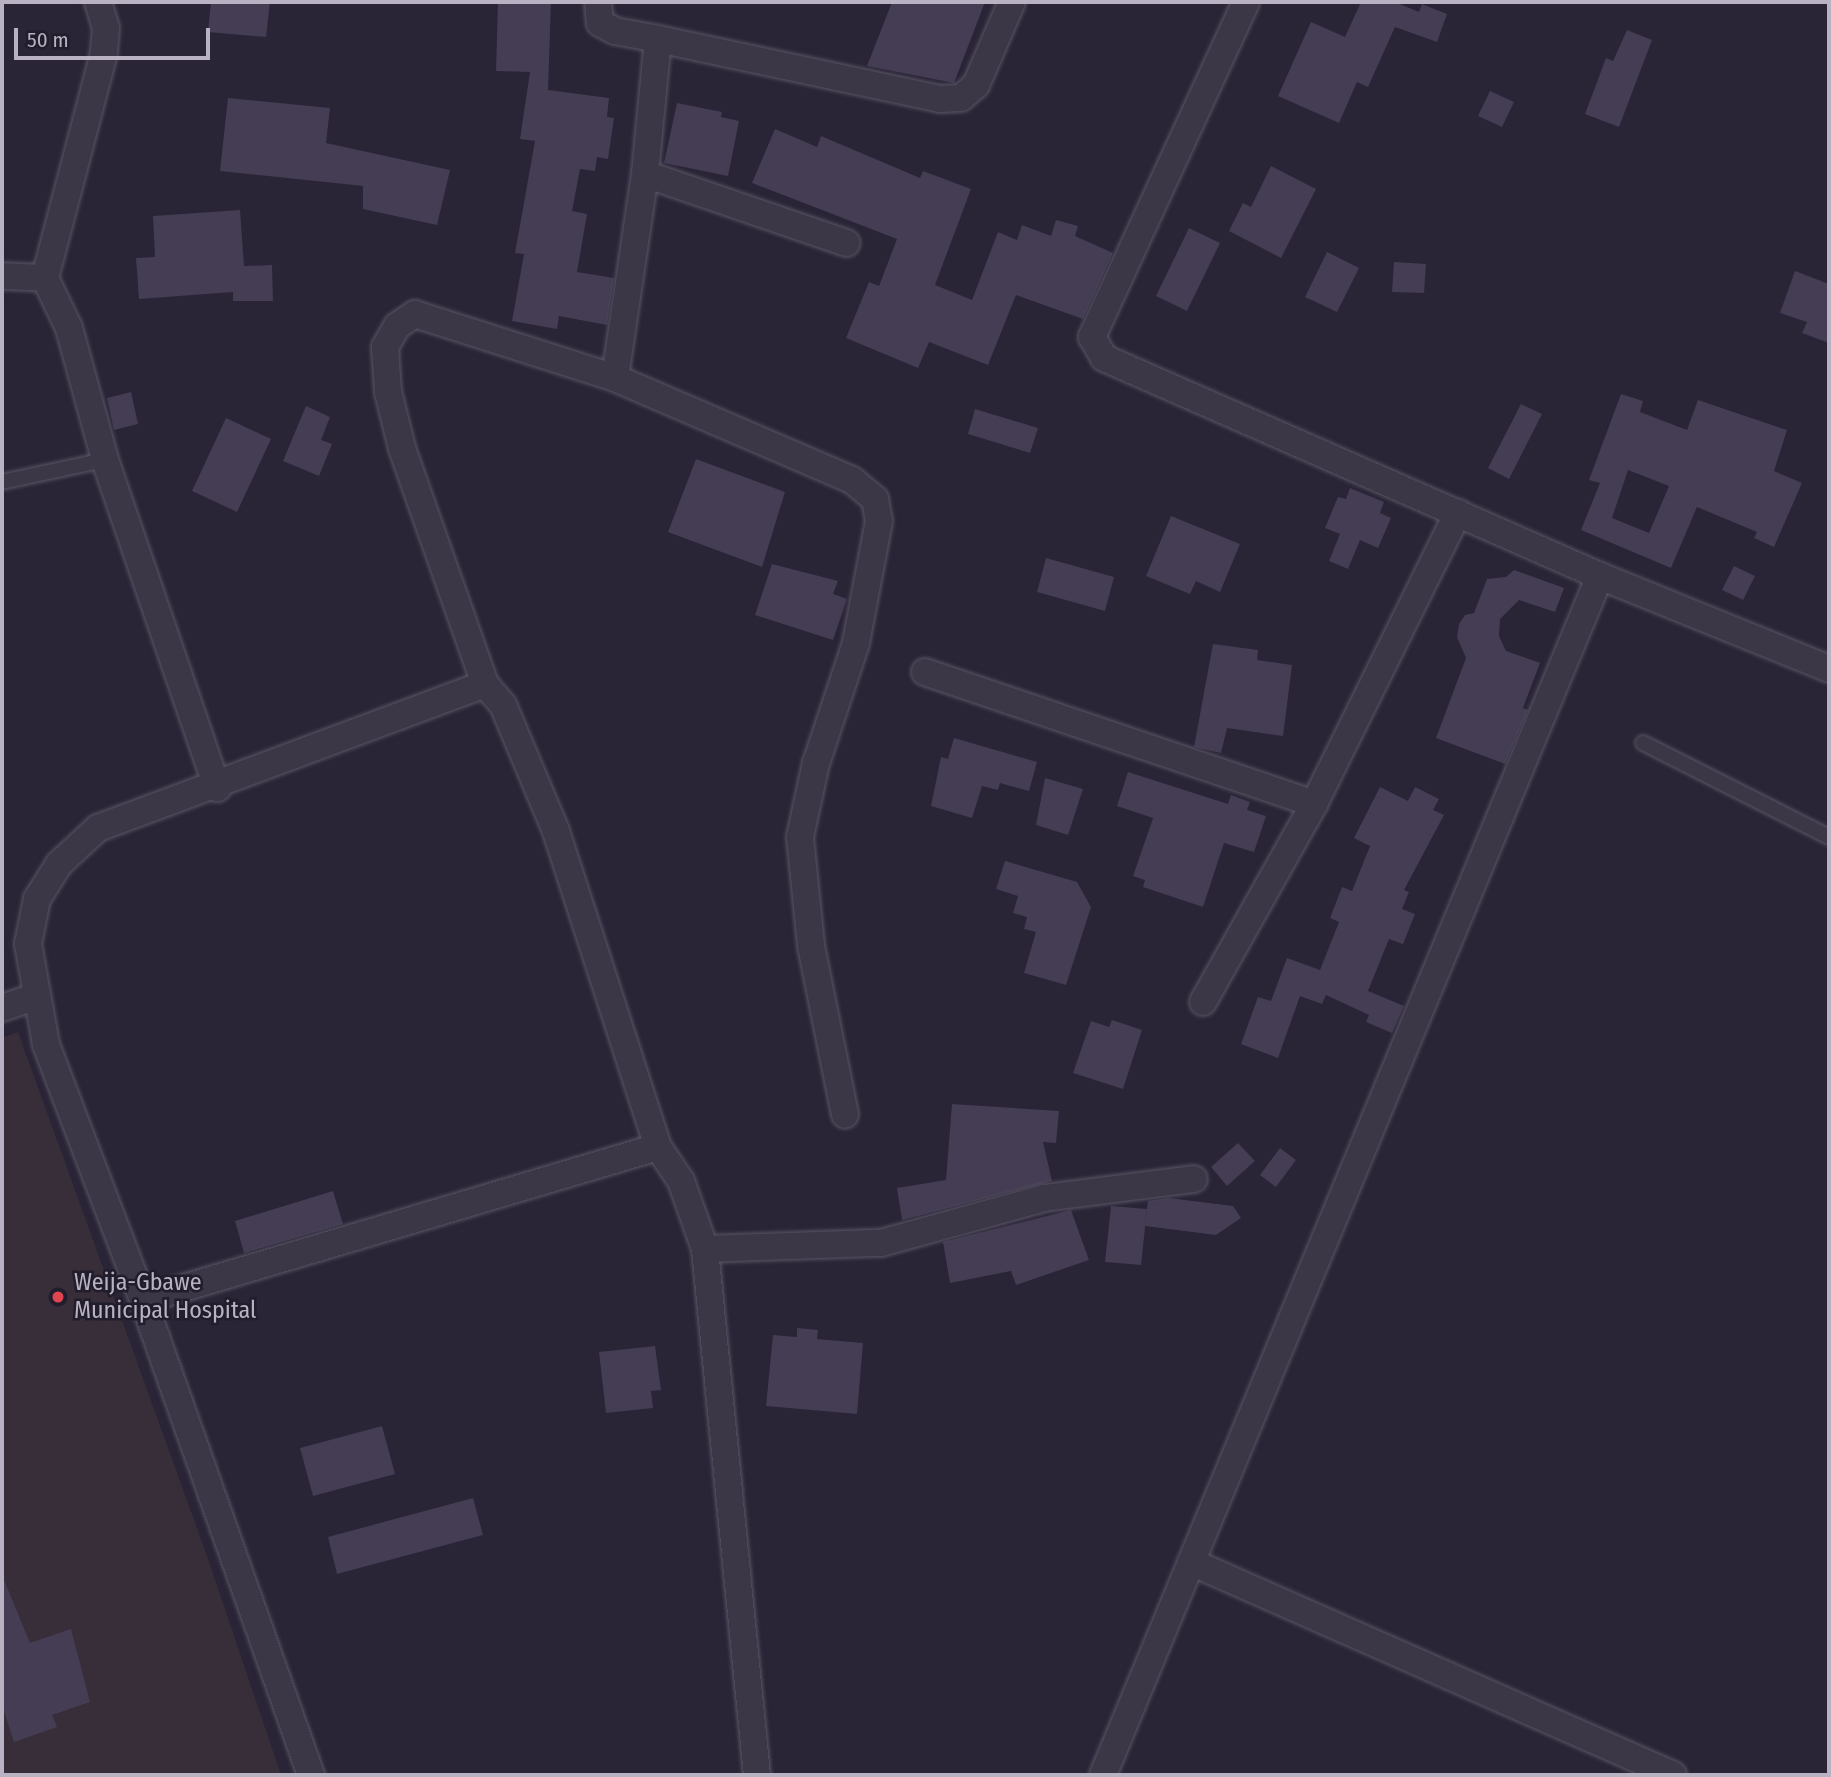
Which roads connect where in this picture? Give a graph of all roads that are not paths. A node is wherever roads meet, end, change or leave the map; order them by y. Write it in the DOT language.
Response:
graph roads {
  1 [pos="98,2"];
  2 [pos="598,2"];
  3 [pos="1012,2"];
  4 [pos="1245,2"];
  5 [pos="658,38"];
  6 [pos="645,174"];
  7 [pos="846,243"];
  8 [pos="2,276"];
  9 [pos="45,278"];
  10 [pos="615,378"];
  11 [pos="105,460"];
  12 [pos="2,482"];
  13 [pos="1458,513"];
  14 [pos="1600,576"];
  15 [pos="1829,669"];
  16 [pos="925,671"];
  17 [pos="485,684"];
  18 [pos="1643,743"];
  19 [pos="217,788"];
  20 [pos="1314,804"];
  21 [pos="1829,837"];
  22 [pos="37,996"];
  23 [pos="1203,1002"];
  24 [pos="2,1008"];
  25 [pos="845,1115"];
  26 [pos="658,1147"];
  27 [pos="1194,1179"];
  28 [pos="705,1250"];
  29 [pos="143,1300"];
  30 [pos="1191,1562"];
  31 [pos="311,1775"];
  32 [pos="757,1775"];
  33 [pos="1103,1775"];
  34 [pos="1673,1775"];
  1 -- 9 [label="street"];
  2 -- 5 [label="street"];
  3 -- 5 [label="street"];
  4 -- 13 [label="street"];
  5 -- 6 [label="street"];
  6 -- 7 [label="street"];
  6 -- 10 [label="street"];
  8 -- 9 [label="street"];
  9 -- 11 [label="street"];
  10 -- 17 [label="street"];
  10 -- 25 [label="street"];
  11 -- 12 [label="lane"];
  11 -- 19 [label="street"];
  13 -- 14 [label="street"];
  13 -- 20 [label="street"];
  14 -- 15 [label="street"];
  14 -- 30 [label="street"];
  16 -- 20 [label="street"];
  17 -- 19 [label="street"];
  17 -- 26 [label="street"];
  18 -- 21 [label="lane"];
  19 -- 22 [label="street"];
  20 -- 23 [label="street"];
  22 -- 24 [label="street"];
  22 -- 29 [label="street"];
  26 -- 28 [label="street"];
  26 -- 29 [label="street"];
  27 -- 28 [label="street"];
  28 -- 32 [label="street"];
  29 -- 31 [label="street"];
  30 -- 33 [label="street"];
  30 -- 34 [label="street"];
}
